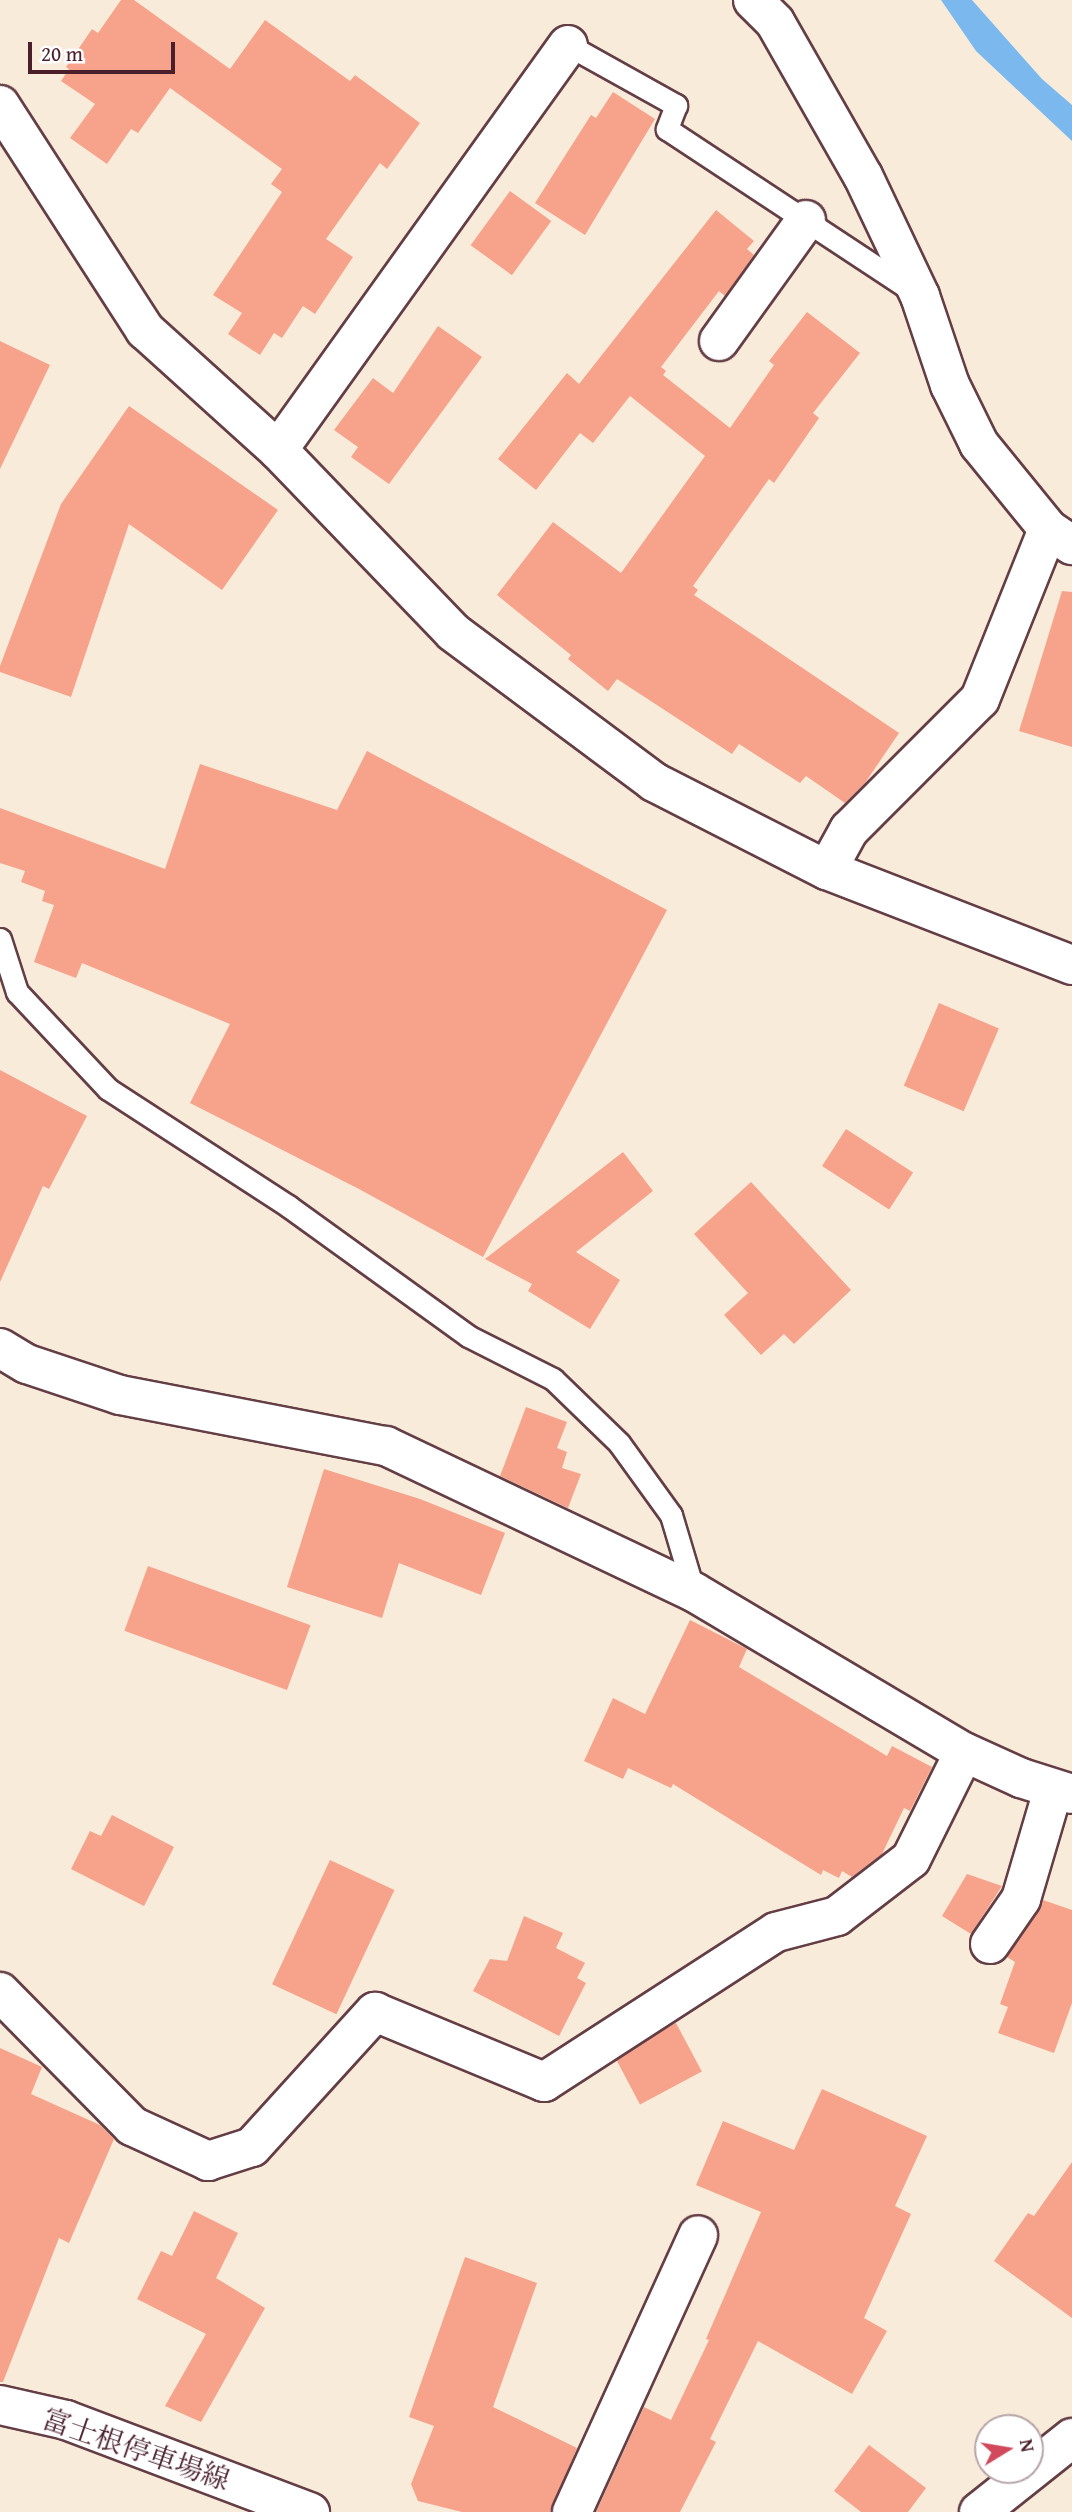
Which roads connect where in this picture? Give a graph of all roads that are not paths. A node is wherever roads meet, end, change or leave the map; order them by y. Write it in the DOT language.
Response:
graph roads {
  1 [pos="753,0"];
  2 [pos="568,45"];
  3 [pos="0,105"];
  4 [pos="806,220"];
  5 [pos="920,296"];
  6 [pos="719,341"];
  7 [pos="278,450"];
  8 [pos="1060,537"];
  9 [pos="827,870"];
  10 [pos="0,939"];
  11 [pos="1072,965"];
  12 [pos="0,1348"];
  13 [pos="694,1592"];
  14 [pos="964,1752"];
  15 [pos="1063,1792"];
  16 [pos="989,1944"];
  17 [pos="0,1992"];
  18 [pos="698,2235"];
  19 [pos="0,2405"];
  20 [pos="1072,2438"];
  21 [pos="310,2512"];
  22 [pos="572,2512"];
  23 [pos="979,2512"];
  1 -- 5 [label="street"];
  2 -- 4 [label="lane"];
  2 -- 7 [label="street"];
  3 -- 7 [label="street"];
  4 -- 5 [label="lane"];
  4 -- 6 [label="street"];
  5 -- 8 [label="street"];
  7 -- 9 [label="street"];
  8 -- 9 [label="street"];
  9 -- 11 [label="street"];
  10 -- 13 [label="lane"];
  12 -- 13 [label="street"];
  13 -- 14 [label="street"];
  14 -- 15 [label="street"];
  14 -- 17 [label="street"];
  15 -- 16 [label="street"];
  18 -- 22 [label="street"];
  19 -- 21 [label="street, 富士根停車場線"];
  20 -- 23 [label="street"];
}
